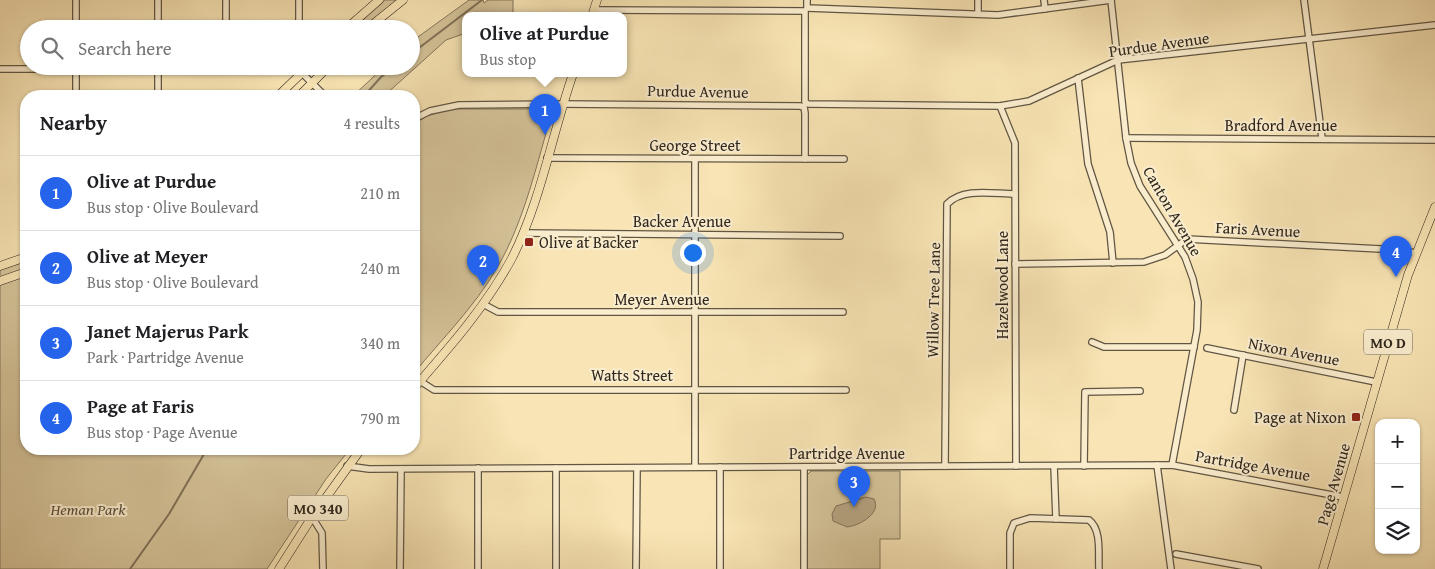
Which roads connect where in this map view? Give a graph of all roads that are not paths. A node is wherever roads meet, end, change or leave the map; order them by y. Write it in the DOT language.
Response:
graph roads {
  1 [pos="76,0"];
  2 [pos="158,0"];
  3 [pos="226,0"];
  4 [pos="299,0"];
  5 [pos="379,0"];
  6 [pos="403,0"];
  7 [pos="597,0"];
  8 [pos="807,0"];
  9 [pos="978,0"];
  10 [pos="1044,0"];
  11 [pos="1111,0"];
  12 [pos="1304,0"];
  13 [pos="1045,9"];
  14 [pos="806,10"];
  15 [pos="593,12"];
  16 [pos="627,13"];
  17 [pos="978,13"];
  18 [pos="76,20"];
  19 [pos="158,20"];
  20 [pos="226,20"];
  21 [pos="299,20"];
  22 [pos="356,20"];
  23 [pos="379,20"];
  24 [pos="1435,25"];
  25 [pos="1309,39"];
  26 [pos="1118,60"];
  27 [pos="20,68"];
  28 [pos="0,69"];
  29 [pos="76,75"];
  30 [pos="158,75"];
  31 [pos="296,75"];
  32 [pos="305,75"];
  33 [pos="320,75"];
  34 [pos="571,77"];
  35 [pos="1078,78"];
  36 [pos="312,83"];
  37 [pos="76,90"];
  38 [pos="158,90"];
  39 [pos="283,90"];
  40 [pos="305,90"];
  41 [pos="319,90"];
  42 [pos="562,104"];
  43 [pos="804,105"];
  44 [pos="1000,106"];
  45 [pos="420,117"];
  46 [pos="1126,138"];
  47 [pos="1322,138"];
  48 [pos="1435,140"];
  49 [pos="547,158"];
  50 [pos="695,159"];
  51 [pos="805,159"];
  52 [pos="844,159"];
  53 [pos="1015,194"];
  54 [pos="1435,208"];
  55 [pos="523,233"];
  56 [pos="696,234"];
  57 [pos="840,236"];
  58 [pos="1178,244"];
  59 [pos="1415,253"];
  60 [pos="20,259"];
  61 [pos="1113,263"];
  62 [pos="1015,264"];
  63 [pos="0,266"];
  64 [pos="20,274"];
  65 [pos="0,281"];
  66 [pos="483,304"];
  67 [pos="843,312"];
  68 [pos="696,313"];
  69 [pos="1092,342"];
  70 [pos="1194,348"];
  71 [pos="1207,348"];
  72 [pos="1243,355"];
  73 [pos="420,382"];
  74 [pos="1376,382"];
  75 [pos="696,389"];
  76 [pos="846,390"];
  77 [pos="1140,391"];
  78 [pos="1234,410"];
  79 [pos="356,455"];
  80 [pos="1157,465"];
  81 [pos="1172,465"];
  82 [pos="347,466"];
  83 [pos="945,466"];
  84 [pos="1016,466"];
  85 [pos="1054,466"];
  86 [pos="1084,466"];
  87 [pos="695,467"];
  88 [pos="720,467"];
  89 [pos="804,467"];
  90 [pos="478,468"];
  91 [pos="556,468"];
  92 [pos="637,468"];
  93 [pos="401,469"];
  94 [pos="1343,497"];
  95 [pos="312,517"];
  96 [pos="1056,519"];
  97 [pos="1176,554"];
  98 [pos="279,569"];
  99 [pos="323,569"];
  100 [pos="400,569"];
  101 [pos="478,569"];
  102 [pos="556,569"];
  103 [pos="636,569"];
  104 [pos="720,569"];
  105 [pos="804,569"];
  106 [pos="1010,569"];
  107 [pos="1099,569"];
  108 [pos="1171,569"];
  109 [pos="1258,569"];
  110 [pos="1323,569"];
  1 -- 18 [label="street"];
  2 -- 19 [label="street"];
  3 -- 20 [label="street"];
  4 -- 21 [label="street"];
  5 -- 22 [label="main road"];
  6 -- 23 [label="main road"];
  7 -- 15 [label="main road"];
  8 -- 14 [label="street"];
  9 -- 17 [label="street"];
  10 -- 13 [label="street"];
  11 -- 13 [label="street"];
  11 -- 26 [label="street, Canton Avenue"];
  12 -- 25 [label="street"];
  13 -- 17 [label="street"];
  14 -- 16 [label="street"];
  14 -- 17 [label="street"];
  14 -- 43 [label="street"];
  24 -- 25 [label="street, Purdue Avenue"];
  25 -- 26 [label="street, Purdue Avenue"];
  25 -- 47 [label="street"];
  26 -- 35 [label="street, Purdue Avenue"];
  26 -- 46 [label="street, Canton Avenue"];
  27 -- 28 [label="street"];
  29 -- 37 [label="street"];
  30 -- 38 [label="street"];
  31 -- 39 [label="main road"];
  32 -- 36 [label="street"];
  33 -- 36 [label="main road"];
  34 -- 42 [label="main road"];
  35 -- 44 [label="street, Purdue Avenue"];
  35 -- 61 [label="street"];
  36 -- 40 [label="main road"];
  36 -- 41 [label="street"];
  42 -- 43 [label="street, Purdue Avenue"];
  42 -- 45 [label="street, Purdue Avenue"];
  42 -- 49 [label="main road"];
  43 -- 44 [label="street, Purdue Avenue"];
  43 -- 51 [label="street"];
  44 -- 53 [label="street, Hazelwood Lane"];
  46 -- 47 [label="street, Bradford Avenue"];
  46 -- 58 [label="street, Canton Avenue"];
  47 -- 48 [label="street, Bradford Avenue"];
  49 -- 50 [label="street, George Street"];
  49 -- 55 [label="main road"];
  50 -- 51 [label="street, George Street"];
  50 -- 56 [label="street"];
  51 -- 52 [label="street, George Street"];
  53 -- 62 [label="street, Hazelwood Lane"];
  53 -- 83 [label="street, Willow Tree Lane"];
  54 -- 59 [label="main road, Page Avenue / MO D"];
  55 -- 56 [label="street, Backer Avenue"];
  55 -- 66 [label="main road"];
  56 -- 57 [label="street, Backer Avenue"];
  56 -- 68 [label="street"];
  58 -- 59 [label="street, Faris Avenue"];
  58 -- 61 [label="street, Faris Avenue"];
  58 -- 70 [label="street, Canton Avenue"];
  59 -- 74 [label="main road, Page Avenue / MO D"];
  60 -- 63 [label="main road"];
  61 -- 62 [label="street, Faris Avenue"];
  62 -- 84 [label="street, Hazelwood Lane"];
  64 -- 65 [label="main road"];
  66 -- 68 [label="street, Meyer Avenue"];
  66 -- 73 [label="main road"];
  67 -- 68 [label="street, Meyer Avenue"];
  68 -- 75 [label="street"];
  69 -- 70 [label="street"];
  70 -- 81 [label="street, Canton Avenue"];
  71 -- 72 [label="street, Nixon Avenue"];
  72 -- 74 [label="street, Nixon Avenue"];
  72 -- 78 [label="street"];
  73 -- 75 [label="street, Watts Street"];
  74 -- 94 [label="main road, Page Avenue / MO D"];
  75 -- 76 [label="street, Watts Street"];
  75 -- 87 [label="street"];
  77 -- 86 [label="street"];
  79 -- 82 [label="main road, MO 340"];
  80 -- 81 [label="street, Partridge Avenue"];
  80 -- 86 [label="street, Partridge Avenue"];
  80 -- 108 [label="street"];
  81 -- 94 [label="street, Partridge Avenue"];
  82 -- 93 [label="street, Partridge Avenue"];
  82 -- 95 [label="main road, MO 340"];
  83 -- 84 [label="street, Partridge Avenue"];
  83 -- 89 [label="street, Partridge Avenue"];
  84 -- 85 [label="street, Partridge Avenue"];
  85 -- 86 [label="street, Partridge Avenue"];
  85 -- 96 [label="street"];
  87 -- 88 [label="street, Partridge Avenue"];
  87 -- 92 [label="street, Partridge Avenue"];
  88 -- 89 [label="street, Partridge Avenue"];
  88 -- 104 [label="street"];
  89 -- 105 [label="street"];
  90 -- 91 [label="street, Partridge Avenue"];
  90 -- 93 [label="street, Partridge Avenue"];
  90 -- 101 [label="street"];
  91 -- 92 [label="street, Partridge Avenue"];
  91 -- 102 [label="street"];
  92 -- 103 [label="street"];
  93 -- 100 [label="street"];
  94 -- 110 [label="main road, Page Avenue / MO D"];
  95 -- 98 [label="main road, MO 340"];
  95 -- 99 [label="street"];
  96 -- 106 [label="street"];
  96 -- 107 [label="street"];
  97 -- 109 [label="street"];
}
